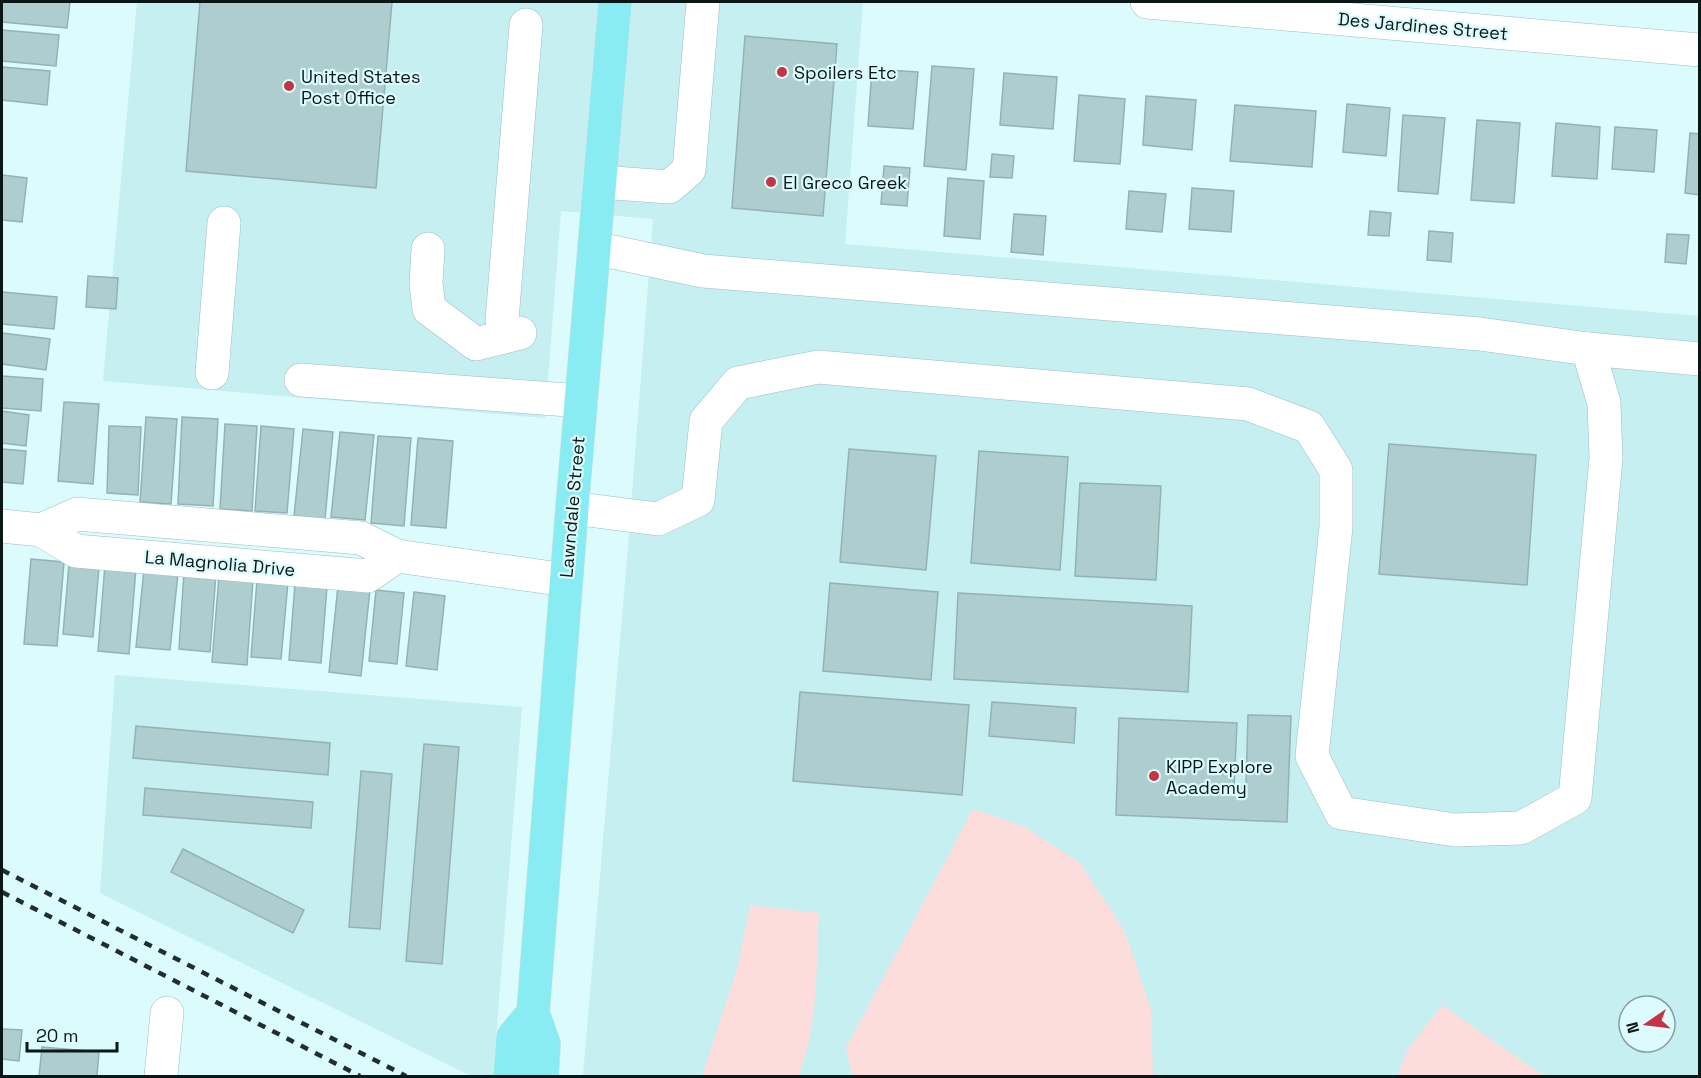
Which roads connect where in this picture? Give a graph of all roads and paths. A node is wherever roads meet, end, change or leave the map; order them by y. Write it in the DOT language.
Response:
graph roads {
  1 [pos="615,2"];
  2 [pos="703,2"];
  3 [pos="1147,2"];
  4 [pos="526,25"];
  5 [pos="1700,50"];
  6 [pos="600,182"];
  7 [pos="224,223"];
  8 [pos="594,248"];
  9 [pos="428,249"];
  10 [pos="1588,349"];
  11 [pos="1700,359"];
  12 [pos="212,373"];
  13 [pos="301,380"];
  14 [pos="581,401"];
  15 [pos="572,508"];
  16 [pos="2,526"];
  17 [pos="566,580"];
  18 [pos="167,1013"];
  19 [pos="533,1014"];
  20 [pos="161,1077"];
  21 [pos="510,1077"];
  22 [pos="542,1077"];
  1 -- 6 [label="main road, Lawndale Street"];
  2 -- 6 [label="street"];
  3 -- 5 [label="street, Des Jardines Street"];
  4 -- 9 [label="street"];
  6 -- 8 [label="main road, Lawndale Street"];
  7 -- 12 [label="street"];
  8 -- 10 [label="street"];
  8 -- 14 [label="main road, Lawndale Street"];
  10 -- 11 [label="street"];
  10 -- 15 [label="street"];
  13 -- 14 [label="street"];
  14 -- 15 [label="main road, Lawndale Street"];
  15 -- 17 [label="main road, Lawndale Street"];
  16 -- 17 [label="street, La Magnolia Drive"];
  17 -- 19 [label="main road, Lawndale Street"];
  18 -- 20 [label="street"];
  19 -- 21 [label="main road"];
  19 -- 22 [label="main road, Lawndale Street"];
}
